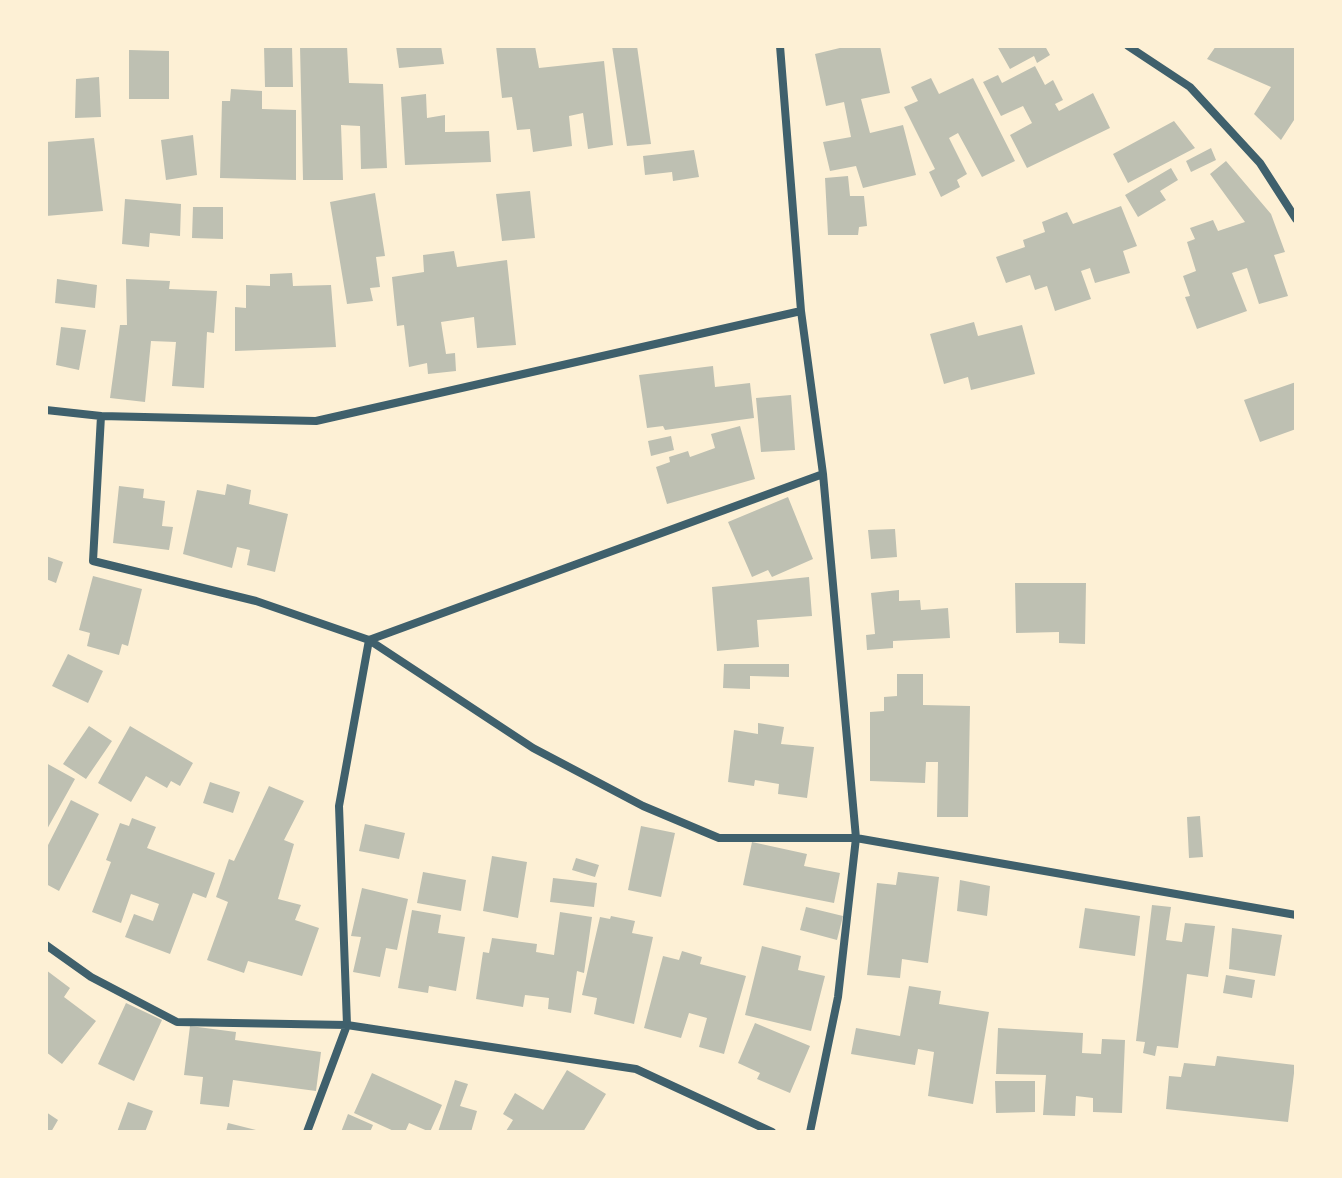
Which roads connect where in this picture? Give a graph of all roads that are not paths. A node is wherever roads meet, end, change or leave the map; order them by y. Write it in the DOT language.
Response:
graph roads {
  1 [pos="780,46"];
  2 [pos="1128,46"];
  3 [pos="1296,219"];
  4 [pos="801,311"];
  5 [pos="46,410"];
  6 [pos="101,416"];
  7 [pos="823,474"];
  8 [pos="369,640"];
  9 [pos="856,838"];
  10 [pos="1296,915"];
  11 [pos="46,945"];
  12 [pos="347,1025"];
  13 [pos="307,1132"];
  14 [pos="772,1132"];
  15 [pos="810,1132"];
  1 -- 4 [label="street"];
  2 -- 3 [label="street"];
  4 -- 6 [label="street"];
  4 -- 7 [label="street"];
  5 -- 6 [label="street"];
  6 -- 8 [label="street"];
  7 -- 8 [label="street"];
  7 -- 9 [label="street"];
  8 -- 9 [label="street"];
  8 -- 12 [label="street"];
  9 -- 10 [label="street"];
  9 -- 15 [label="street"];
  11 -- 12 [label="street"];
  12 -- 13 [label="street"];
  12 -- 14 [label="street"];
}
